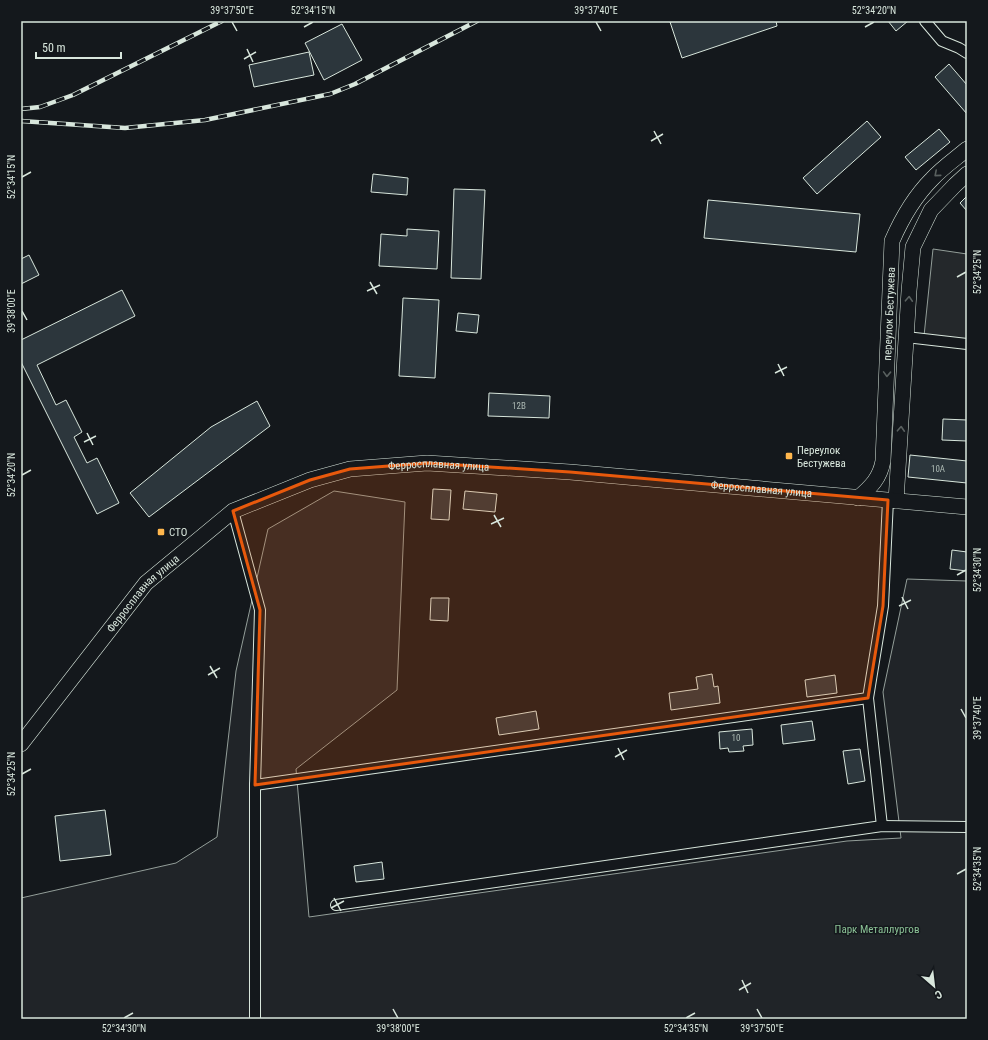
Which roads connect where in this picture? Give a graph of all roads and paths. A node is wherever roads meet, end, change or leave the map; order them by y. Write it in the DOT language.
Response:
graph roads {
  1 [pos="925,21"];
  2 [pos="967,53"];
  3 [pos="967,149"];
  4 [pos="967,174"];
  5 [pos="906,337"];
  6 [pos="967,344"];
  7 [pos="858,498"];
  8 [pos="892,501"];
  9 [pos="967,507"];
  10 [pos="233,511"];
  11 [pos="868,698"];
  12 [pos="21,744"];
  13 [pos="255,785"];
  14 [pos="882,826"];
  15 [pos="967,827"];
  16 [pos="336,905"];
  17 [pos="255,1019"];
  1 -- 2 [label="street"];
  3 -- 7 [label="main road, переулок Бестужева, one-way"];
  5 -- 4 [label="main road, переулок Бестужева, one-way"];
  5 -- 6 [label="street"];
  8 -- 5 [label="main road, переулок Бестужева, one-way"];
  7 -- 8 [label="main road, Ферросплавная улица"];
  7 -- 10 [label="main road, Ферросплавная улица"];
  8 -- 9 [label="main road, Ферросплавная улица"];
  8 -- 11 [label="street"];
  10 -- 12 [label="main road, Ферросплавная улица"];
  10 -- 13 [label="street"];
  11 -- 13 [label="street"];
  11 -- 14 [label="street"];
  13 -- 17 [label="street"];
  14 -- 15 [label="street"];
  14 -- 16 [label="street"];
}
